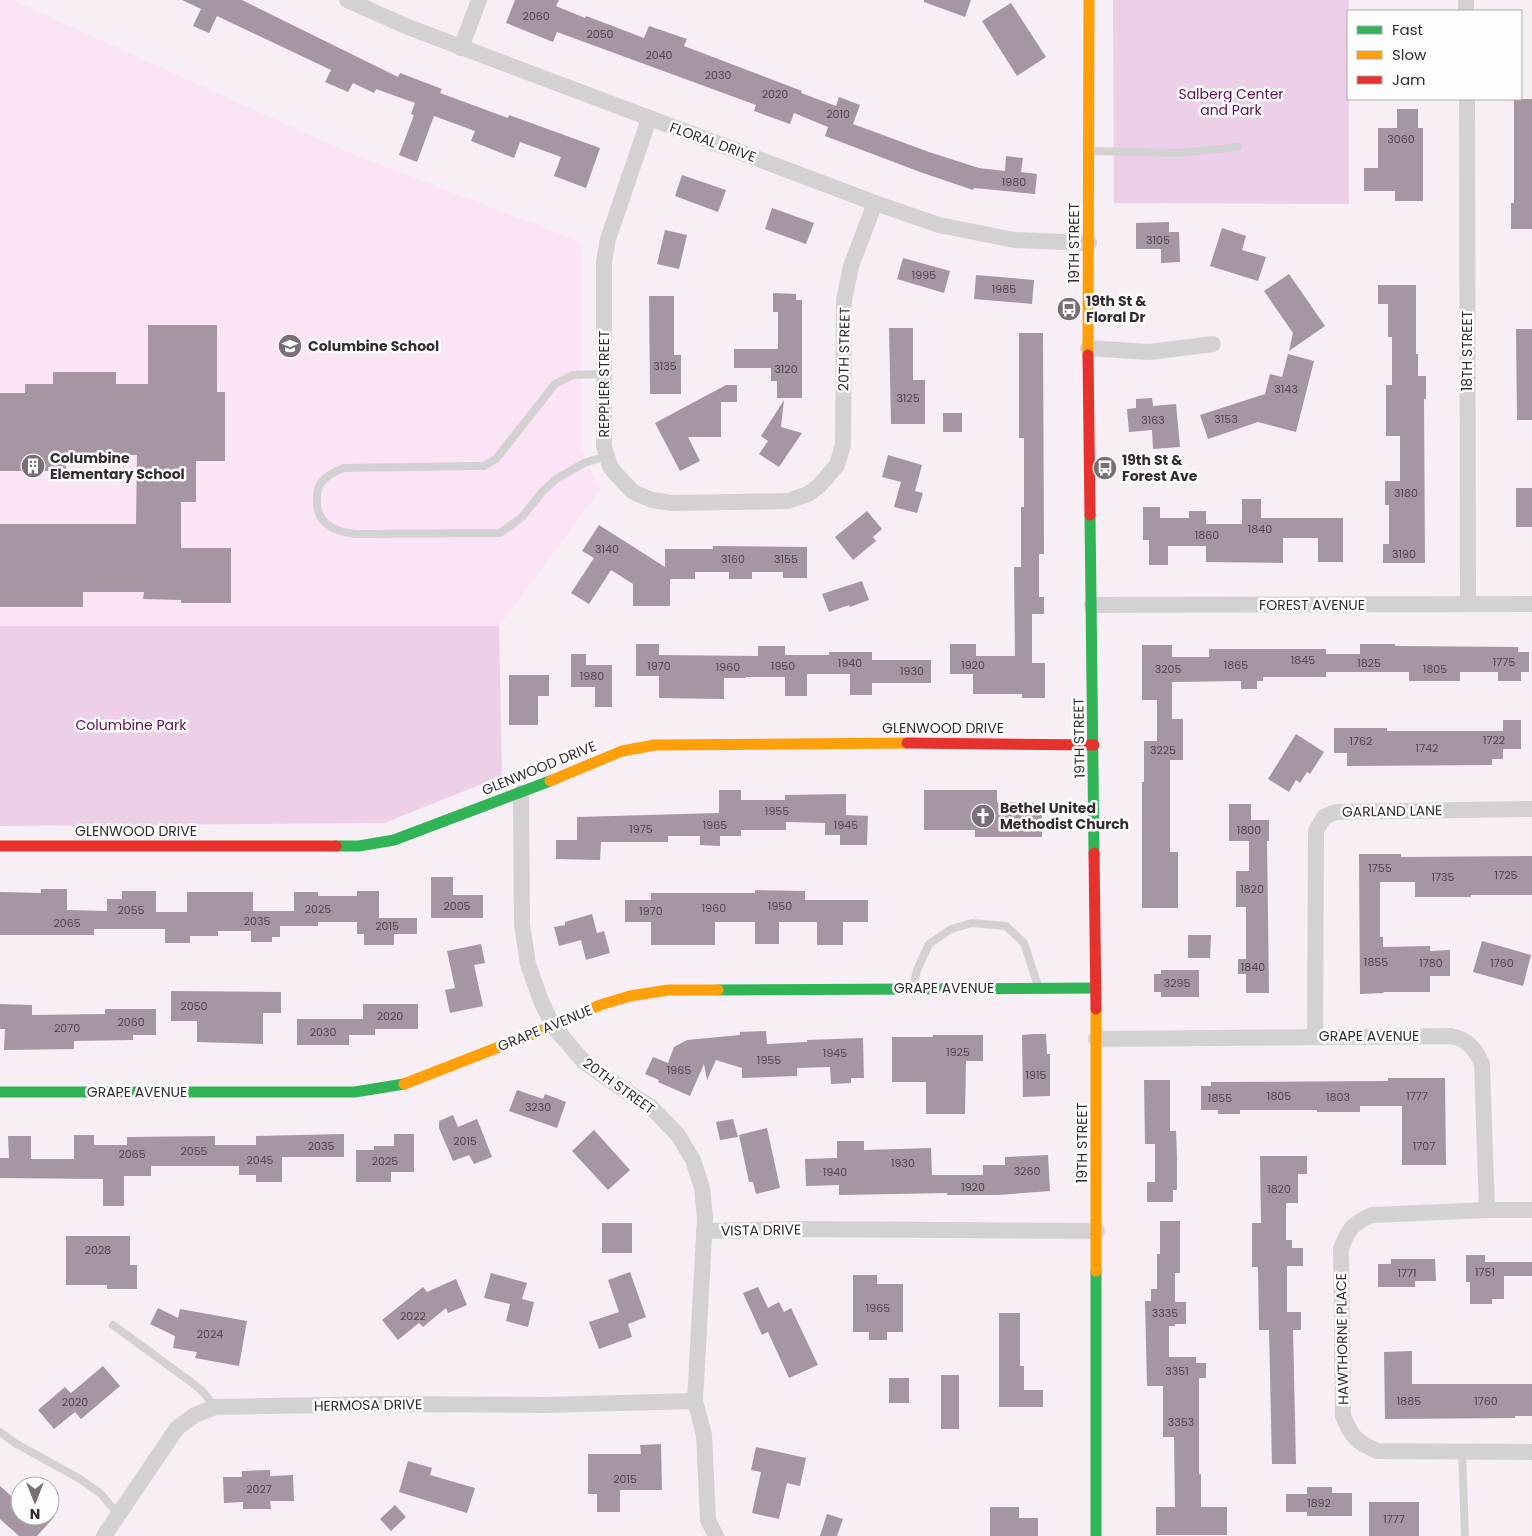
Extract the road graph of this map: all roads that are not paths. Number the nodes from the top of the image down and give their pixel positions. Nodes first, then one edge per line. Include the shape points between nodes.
1 (347, 0) edge
2 (479, 0) edge
3 (1089, 0) edge
4 (461, 48) junction
5 (1467, 100) edge
6 (649, 119) junction
7 (1238, 147) dead end
8 (1089, 150) junction
9 (874, 203) junction
10 (1089, 243) junction
11 (1214, 344) dead end
12 (1088, 348) junction
13 (604, 374) junction
14 (607, 456) junction
15 (814, 490) joint
16 (1468, 604) junction
17 (1532, 604) edge
18 (1092, 605) junction
19 (1094, 745) junction
20 (521, 793) junction
21 (1532, 809) edge
22 (0, 846) edge
23 (1038, 988) junction
24 (1096, 988) junction
25 (913, 989) junction
26 (553, 1026) junction
27 (1315, 1036) junction
28 (1096, 1039) junction
29 (0, 1092) edge
30 (1487, 1210) junction
31 (1532, 1210) edge
32 (704, 1231) junction
33 (1097, 1231) junction
34 (113, 1325) dead end
35 (695, 1401) junction
36 (215, 1407) junction
37 (0, 1432) edge
38 (1462, 1452) junction
39 (1532, 1452) edge
40 (118, 1514) junction
41 (104, 1536) edge
42 (716, 1536) edge
43 (1096, 1536) edge
44 (1465, 1536) edge

1 - 4 street, FLORAL DRIVE
2 - 4 street
3 - 8 street, 19TH STREET
4 - 6 street, FLORAL DRIVE
5 - 16 street, 18TH STREET
6 - 9 street, FLORAL DRIVE
6 - 13 street, REPPLIER STREET via 608,239 604,262
7 - 8 lane via 1178,154
8 - 10 street, 19TH STREET
9 - 10 street, FLORAL DRIVE via 939,225 1014,240
9 - 15 street, 20TH STREET via 850,266 844,300 843,445 837,465
10 - 12 street, 19TH STREET
11 - 12 street via 1149,352
12 - 18 street, 19TH STREET
13 - 14 street, REPPLIER STREET via 604,446
13 - 14 lane via 574,375 555,384 496,459 489,463 475,466 344,468 320,483 316,503 324,522 342,533 500,533 522,516 549,484 584,463
14 - 15 street, REPPLIER STREET via 615,473 633,492 652,500 672,503 788,501
16 - 17 street, FOREST AVENUE
16 - 18 street, FOREST AVENUE
18 - 19 street, 19TH STREET
19 - 20 street, GLENWOOD DRIVE via 941,742 655,745 622,751
19 - 24 street, 19TH STREET
20 - 22 street, GLENWOOD DRIVE via 394,840 359,846
20 - 26 street, 20TH STREET via 522,925 528,964 540,1001
21 - 27 street, GARLAND LANE via 1336,812 1324,817 1316,831
23 - 24 street, GRAPE AVENUE
23 - 25 street, GRAPE AVENUE
23 - 25 lane via 1024,943 1006,926 972,923 951,929 929,944 917,970
24 - 28 street, 19TH STREET
25 - 26 street, GRAPE AVENUE via 668,990 600,1005
26 - 29 street, GRAPE AVENUE via 404,1084 355,1092
26 - 32 street, 20TH STREET via 584,1062 651,1107 678,1134 693,1160 702,1188
27 - 28 street, GRAPE AVENUE
27 - 30 street, GRAPE AVENUE via 1451,1036 1460,1038 1476,1050 1482,1064
28 - 33 street, 19TH STREET
30 - 31 street, HAWTHORNE PLACE
30 - 38 street, HAWTHORNE PLACE via 1372,1215 1357,1222 1346,1234 1341,1248 1342,1416 1351,1435 1376,1452
32 - 33 street, VISTA DRIVE
32 - 35 street, VISTA DRIVE
33 - 43 street, 19TH STREET
34 - 36 lane via 191,1382
35 - 36 street, HERMOSA DRIVE
35 - 42 street, VISTA DRIVE via 704,1435 708,1520
36 - 40 street, HERMOSA DRIVE via 194,1415 177,1428
37 - 40 lane via 80,1479 100,1493
38 - 39 street, HAWTHORNE PLACE
38 - 44 lane
40 - 41 street, HERMOSA DRIVE

